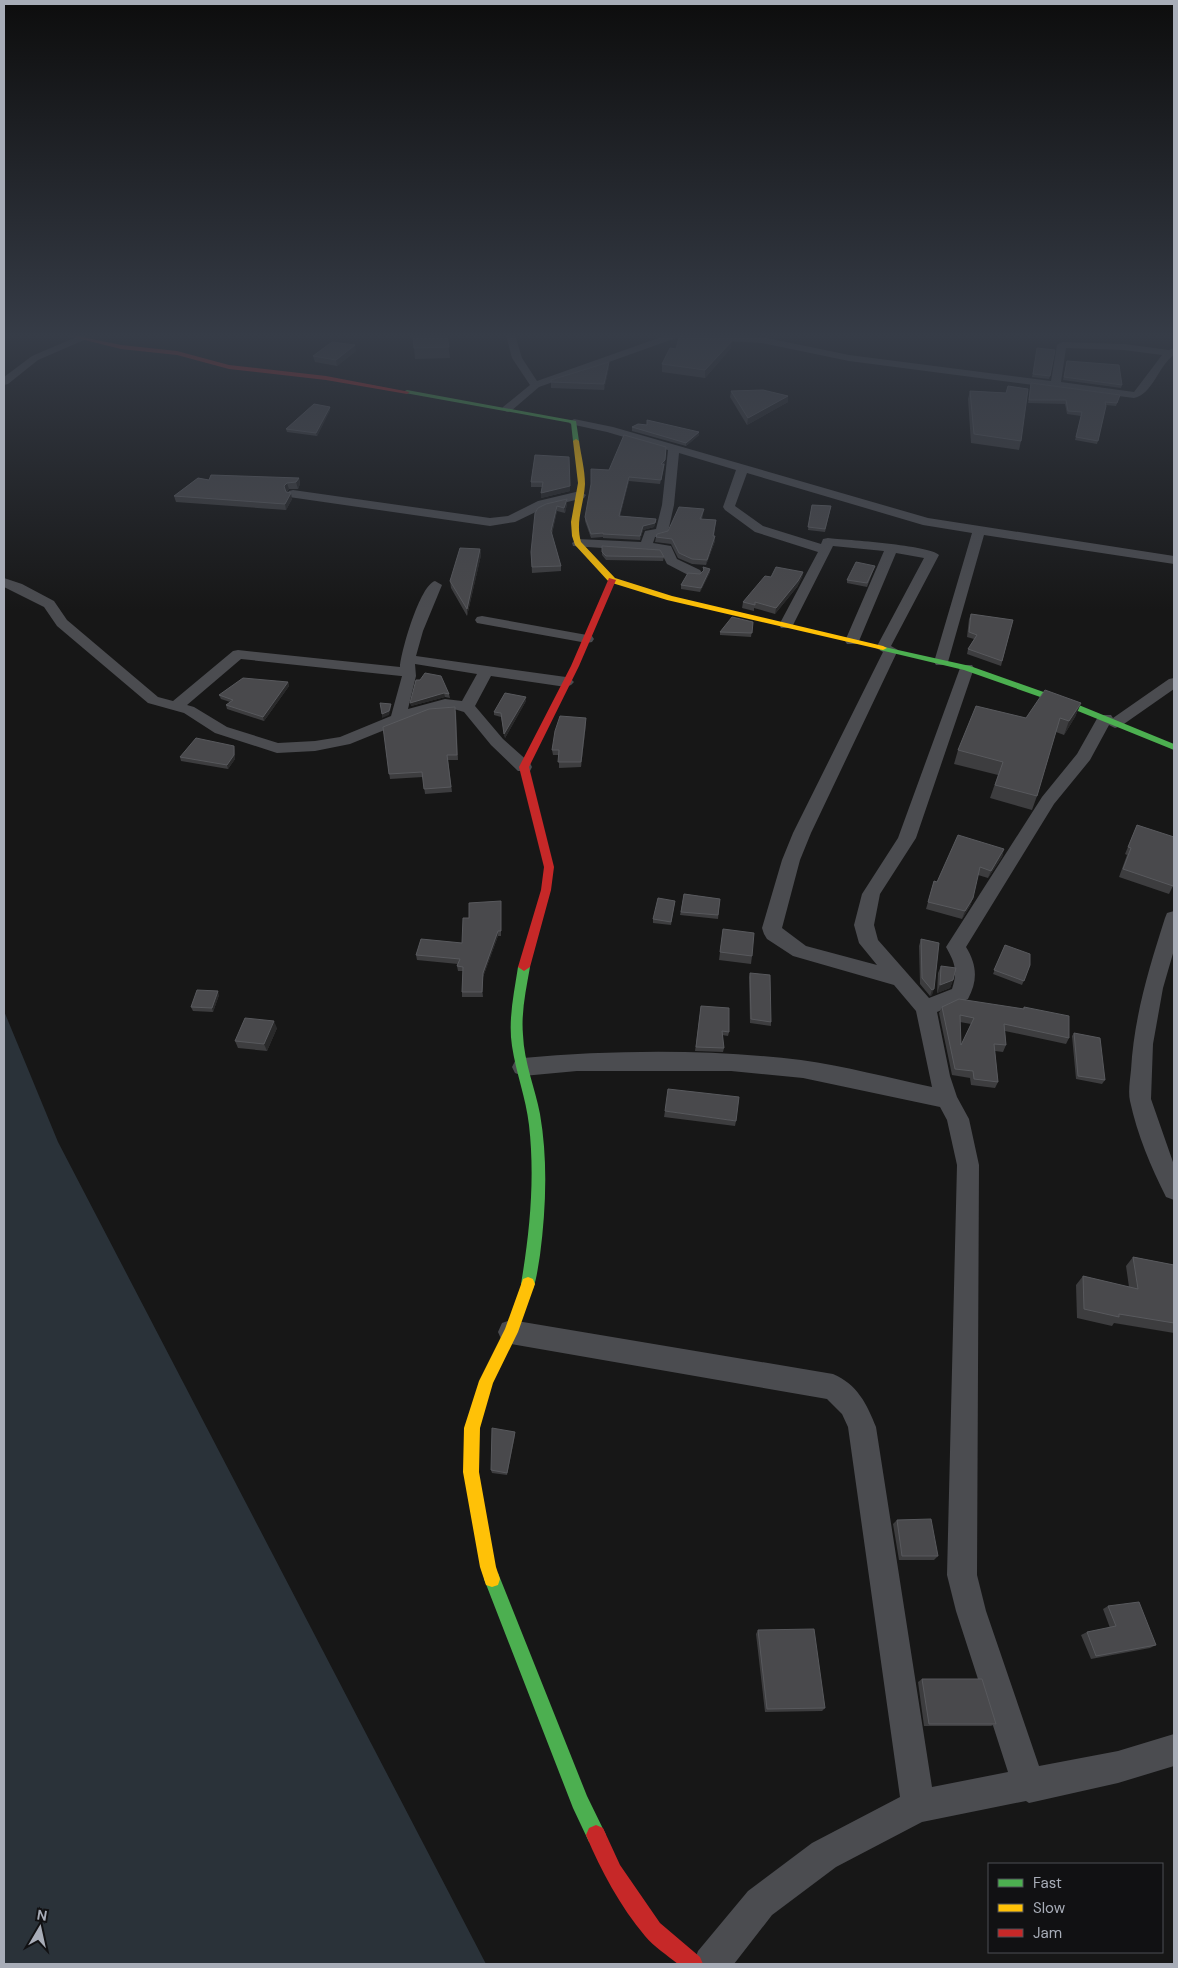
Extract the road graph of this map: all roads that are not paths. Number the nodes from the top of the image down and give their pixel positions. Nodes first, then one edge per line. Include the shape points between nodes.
1 (575, 427) edge
2 (599, 427) edge
3 (674, 448) junction
4 (743, 468) junction
5 (294, 494) edge
6 (580, 495) junction
7 (979, 532) junction
8 (578, 543) junction
9 (646, 546) junction
10 (892, 548) junction
11 (825, 550) junction
12 (1174, 560) edge
13 (695, 573) edge
14 (612, 580) junction
15 (4, 582) edge
16 (434, 585) dead end
17 (482, 620) dead end
18 (786, 626) junction
19 (587, 639) junction
20 (852, 640) junction
21 (887, 649) junction
22 (941, 662) junction
23 (408, 665) junction
24 (967, 668) junction
25 (486, 670) junction
26 (566, 682) junction
27 (1174, 682) edge
28 (176, 706) junction
29 (466, 708) junction
30 (398, 719) junction
31 (1110, 721) junction
32 (1174, 747) edge
33 (524, 767) junction
34 (1174, 918) edge
35 (900, 979) junction
36 (926, 1008) junction
37 (523, 1067) junction
38 (947, 1100) junction
39 (1174, 1190) edge
40 (511, 1332) junction
41 (1174, 1750) edge
42 (1028, 1786) junction
43 (918, 1806) junction
44 (693, 1964) edge
45 (711, 1964) edge

1 - 6 street
2 - 3 street
3 - 4 street
3 - 9 street via 662,532 649,534
4 - 7 street via 920,521
4 - 11 street via 729,507 759,529
5 - 6 street via 490,522 511,519 542,504
6 - 8 street via 572,523
7 - 12 street
7 - 22 street
8 - 9 street
8 - 14 street
9 - 13 street via 666,549 672,561
10 - 11 street via 828,542
10 - 20 street
10 - 21 street via 932,555
11 - 18 street
14 - 18 street via 670,598
14 - 19 street
15 - 28 street via 49,604 62,623 141,693 152,700
16 - 23 street via 410,647
17 - 19 street
18 - 20 street
19 - 26 street
20 - 21 street
21 - 22 street
21 - 35 street via 802,833 772,928 787,945 800,951
22 - 24 street
23 - 25 street
23 - 28 street via 238,654
23 - 30 street via 409,676
24 - 31 street
24 - 35 street via 907,838 871,894 867,911 864,925 869,944
25 - 26 street
25 - 29 street
26 - 33 street
27 - 31 street
28 - 30 street via 222,730 277,748 344,741
29 - 30 street via 445,704
29 - 33 street
31 - 32 street
31 - 36 street via 1048,801 956,947 966,962 967,975 961,994
33 - 37 street via 549,867 520,995 517,1024
34 - 39 street via 1153,988 1143,1044 1140,1099 1157,1152
35 - 36 street
36 - 38 street
37 - 38 street via 577,1062 732,1062 803,1069
37 - 40 street via 536,1123 539,1194 536,1240 527,1289
38 - 42 street via 958,1119 968,1165 962,1575
40 - 43 street via 833,1387 847,1398 862,1427
40 - 44 street via 486,1381 472,1428 471,1472 488,1567 580,1801 614,1872 653,1930
41 - 42 street via 1118,1767
42 - 43 street
43 - 45 street via 824,1855 760,1903

